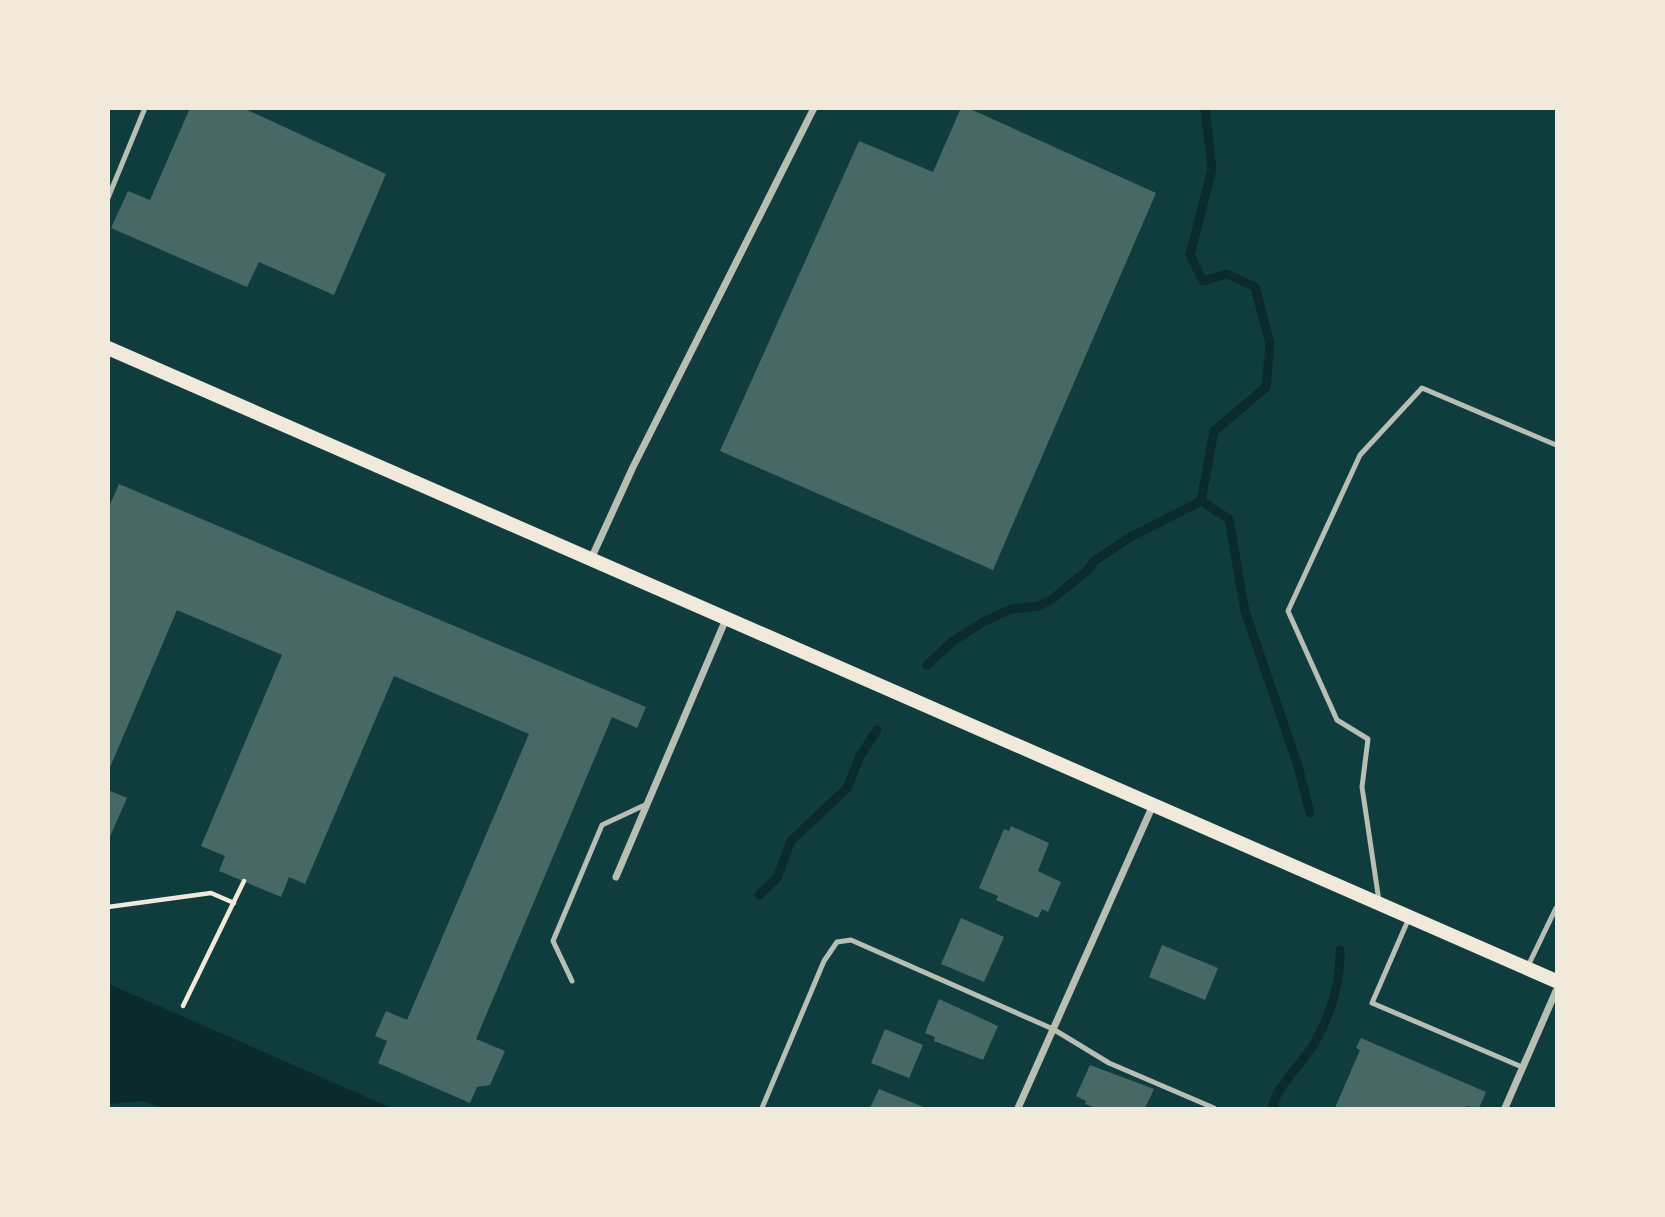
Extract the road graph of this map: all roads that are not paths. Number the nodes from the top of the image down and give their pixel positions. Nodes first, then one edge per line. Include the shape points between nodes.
1 (145, 108) edge
2 (814, 108) edge
3 (108, 198) edge
4 (108, 348) edge
5 (1556, 445) edge
6 (590, 560) junction
7 (726, 619) junction
8 (647, 804) junction
9 (1153, 805) junction
10 (616, 877) dead end
11 (1379, 904) junction
12 (1556, 908) edge
13 (1409, 917) junction
14 (1527, 968) junction
15 (572, 981) dead end
16 (1556, 981) edge
17 (1556, 991) edge
18 (1053, 1029) junction
19 (1522, 1067) junction
20 (762, 1108) edge
21 (1018, 1108) edge
22 (1214, 1108) edge
23 (1505, 1108) edge

1 - 3 lane
2 - 6 street
4 - 6 main road
5 - 11 lane via 1422,388 1360,455 1288,611 1337,720 1368,739 1362,787
6 - 7 main road
7 - 8 street
7 - 9 main road
8 - 10 street
8 - 15 lane via 602,825 552,941
9 - 11 main road
9 - 18 street
11 - 13 main road
12 - 14 lane
13 - 14 main road
13 - 19 lane via 1372,1003
14 - 16 main road
17 - 19 street
18 - 20 lane via 864,944 837,942 824,961
18 - 21 street
18 - 22 lane via 1109,1063
19 - 23 street

